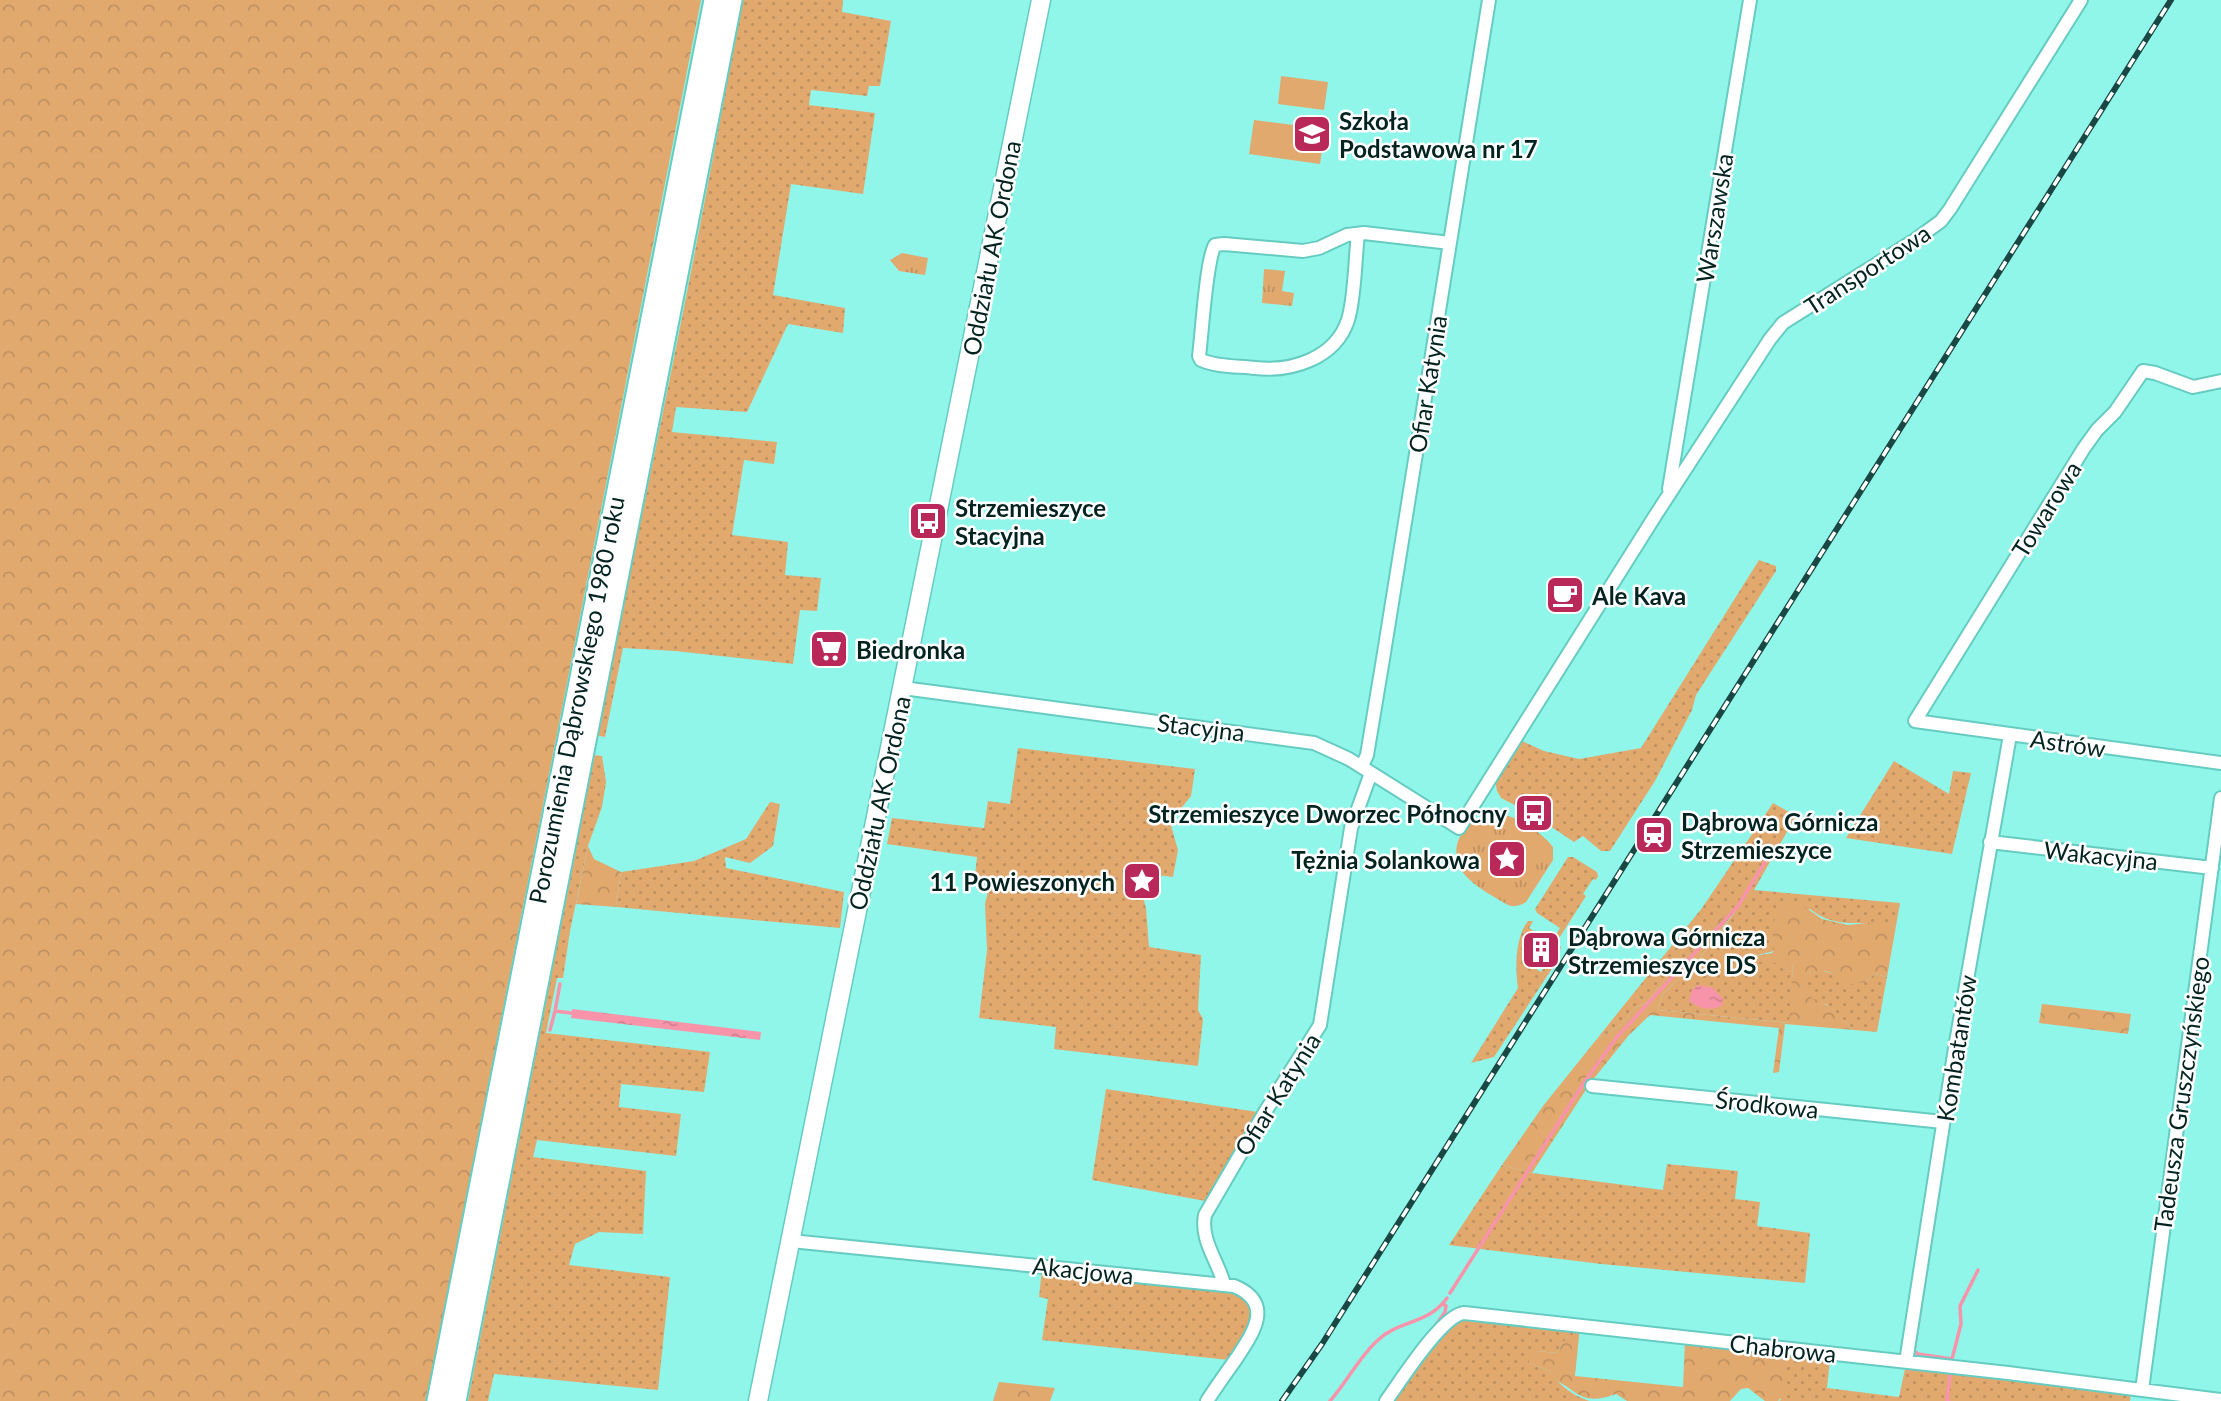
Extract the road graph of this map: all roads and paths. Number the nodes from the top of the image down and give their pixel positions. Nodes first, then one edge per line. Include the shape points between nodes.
1 (714, 0) edge
2 (732, 0) edge
3 (1041, 0) edge
4 (1489, 0) edge
5 (1750, 0) edge
6 (2081, 0) edge
7 (1358, 234) junction
8 (1450, 243) junction
9 (2221, 381) edge
10 (1678, 436) junction
11 (1702, 443) junction
12 (1668, 496) junction
13 (903, 688) junction
14 (1915, 721) joint
15 (2010, 735) junction
16 (2221, 763) edge
17 (1366, 769) junction
18 (2221, 798) edge
19 (1468, 813) joint
20 (1990, 842) junction
21 (2211, 868) junction
22 (1592, 1086) dead end
23 (1943, 1122) junction
24 (791, 1241) junction
25 (1224, 1284) junction
26 (1906, 1362) junction
27 (2142, 1390) junction
28 (2221, 1400) edge
29 (437, 1401) edge
30 (456, 1401) edge
31 (758, 1401) edge
32 (1207, 1401) edge
33 (1386, 1401) edge

1 - 29 main road, Porozumienia Dąbrowskiego 1980 roku
2 - 30 main road, Porozumienia Dąbrowskiego 1980 roku
3 - 13 street, Oddziału AK Ordona
4 - 8 street, Ofiar Katynia
5 - 10 street, Warszawska
6 - 11 street, Transportowa via 1941,221 1783,323
7 - 7 street via 1303,251 1215,246 1201,360 1277,370 1329,349 1348,318
7 - 8 street
8 - 17 street, Ofiar Katynia
9 - 14 street, Towarowa via 2193,387 2143,371 2084,448
10 - 11 street via 1693,446
10 - 12 street, Warszawska
11 - 12 street, Transportowa
12 - 19 street, Warszawska
13 - 17 street, Stacyjna via 1293,739 1327,747
13 - 24 street, Oddziału AK Ordona
14 - 15 street, Astrów
15 - 16 street, Astrów
15 - 20 street, Kombatantów
17 - 19 street, Stacyjna via 1459,828
17 - 25 street, Ofiar Katynia via 1351,828 1324,1016 1210,1204 1204,1223
18 - 21 street, Tadeusza Gruszczyńskiego
20 - 21 street, Wakacyjna
20 - 23 street, Kombatantów
21 - 27 street, Tadeusza Gruszczyńskiego
22 - 23 street, Środkowa
23 - 26 street, Kombatantów
24 - 25 street, Akacjowa
24 - 31 street, Oddziału AK Ordona
25 - 32 street, Akacjowa via 1251,1297 1258,1318 1253,1333
26 - 27 street, Chabrowa
26 - 33 street, Chabrowa via 1459,1313 1440,1327
27 - 28 street, Chabrowa

